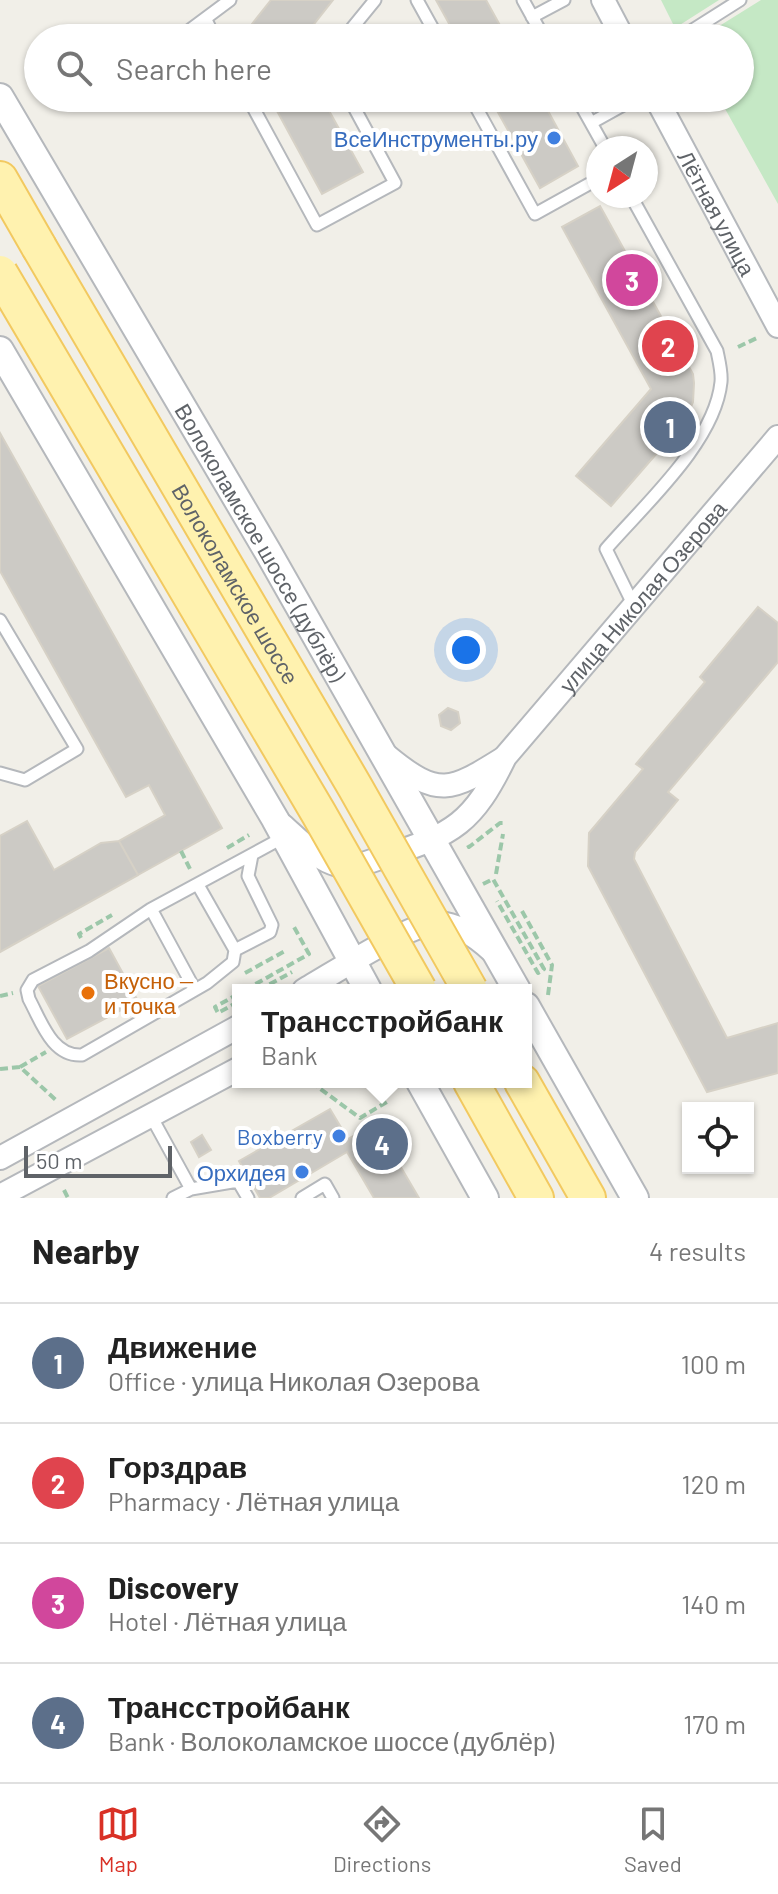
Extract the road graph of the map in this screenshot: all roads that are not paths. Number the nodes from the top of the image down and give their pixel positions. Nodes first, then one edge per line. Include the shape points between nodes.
1 (230, 0) edge
2 (375, 0) edge
3 (417, 0) edge
4 (523, 0) edge
5 (564, 0) edge
6 (603, 0) edge
7 (740, 0) edge
8 (532, 17) junction
9 (206, 20) junction
10 (200, 24) edge
11 (208, 24) edge
12 (355, 24) edge
13 (430, 24) edge
14 (536, 24) edge
15 (616, 24) edge
16 (702, 24) edge
17 (0, 97) edge
18 (256, 112) edge
19 (357, 112) edge
20 (479, 112) edge
21 (585, 112) edge
22 (611, 112) edge
23 (663, 112) edge
24 (591, 123) junction
25 (598, 136) edge
26 (0, 179) edge
27 (586, 186) edge
28 (638, 208) edge
29 (0, 273) edge
30 (768, 331) edge
31 (0, 350) edge
32 (778, 437) edge
33 (634, 606) junction
34 (0, 620) edge
35 (380, 749) junction
36 (505, 757) junction
37 (0, 773) edge
38 (279, 828) junction
39 (432, 841) junction
40 (252, 855) junction
41 (198, 885) junction
42 (151, 909) junction
43 (235, 950) junction
44 (496, 954) junction
45 (353, 962) junction
46 (314, 984) edge
47 (365, 984) edge
48 (416, 984) edge
49 (467, 984) edge
50 (514, 984) edge
51 (195, 990) junction
52 (537, 1000) edge
53 (232, 1030) edge
54 (232, 1072) edge
55 (423, 1088) edge
56 (474, 1088) edge
57 (525, 1088) edge
58 (151, 1116) junction
59 (0, 1158) edge
60 (191, 1189) junction
61 (0, 1196) edge
62 (481, 1196) edge
63 (173, 1198) edge
64 (248, 1198) edge
65 (302, 1198) edge
66 (333, 1198) edge
67 (536, 1198) edge
68 (588, 1198) edge
69 (635, 1198) edge

1 - 9 lane
2 - 12 lane
3 - 13 lane
4 - 8 lane
5 - 8 lane
6 - 15 street
7 - 16 lane
8 - 14 lane
9 - 10 lane
9 - 11 lane
17 - 35 street, Волоколамское шоссе (дублёр)
18 - 19 lane via 317,225 395,183
20 - 27 lane via 535,214
21 - 24 lane
22 - 24 lane
23 - 30 street, Лётная улица
24 - 25 lane
26 - 49 main road, Волоколамское шоссе, bridge
28 - 33 lane via 717,351 722,379 705,431 606,549
29 - 48 main road, Волоколамское шоссе, bridge
31 - 38 street
32 - 33 street, улица Николая Озерова
33 - 36 street, улица Николая Озерова
34 - 37 lane via 77,749 25,780
35 - 36 street, улица Николая Озерова via 406,772 436,786 466,782
35 - 39 street, Волоколамское шоссе (дублёр)
36 - 39 street, улица Николая Озерова via 491,787 466,818
38 - 39 street, улица Николая Озерова via 338,865 362,864
38 - 40 lane
38 - 45 street
39 - 44 street, Волоколамское шоссе (дублёр)
40 - 41 lane
40 - 43 lane via 248,876 272,925 270,932
41 - 42 lane
41 - 43 lane
42 - 51 lane
42 - 51 lane via 89,951 33,980 29,999 55,1046 82,1055
43 - 51 lane via 233,962
44 - 45 street via 465,931 435,923 421,925
44 - 50 street, Волоколамское шоссе (дублёр)
45 - 46 street
45 - 47 street
52 - 69 street
53 - 59 street
54 - 58 street
55 - 62 street
56 - 67 main road
57 - 68 main road
58 - 60 lane
58 - 61 street
60 - 63 lane
60 - 64 lane via 238,1181
65 - 66 lane via 325,1184

